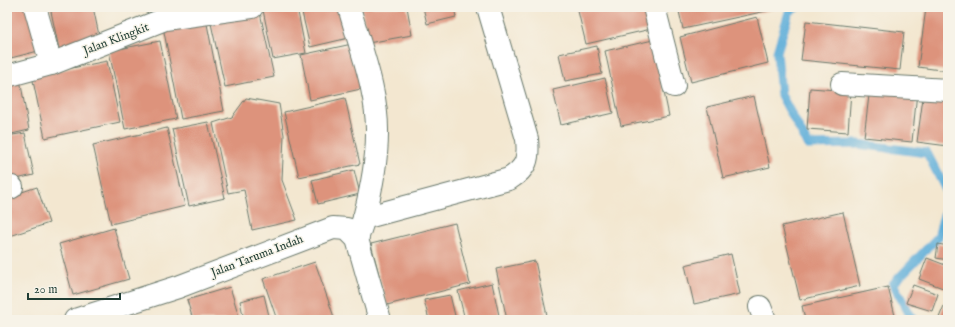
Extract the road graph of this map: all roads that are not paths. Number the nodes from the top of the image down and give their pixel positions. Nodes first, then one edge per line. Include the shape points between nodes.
1 (35, 7) edge
2 (252, 7) edge
3 (349, 7) edge
4 (488, 7) edge
5 (654, 7) edge
6 (166, 13) edge
7 (51, 64) junction
8 (7, 76) edge
9 (842, 84) dead end
10 (674, 86) dead end
11 (948, 90) edge
12 (364, 218) junction
13 (357, 239) junction
14 (76, 320) edge
15 (380, 320) edge

1 - 7 street
2 - 6 street, Jalan Klingkit
3 - 12 street via 373,95 377,134 373,182
4 - 12 street via 527,139 528,154 522,171 509,179
5 - 10 street
6 - 7 street, Jalan Klingkit
7 - 8 street, Jalan Klingkit
9 - 11 street
12 - 13 street
13 - 14 street, Jalan Taruma Indah via 347,229 333,228 178,287
13 - 15 street

